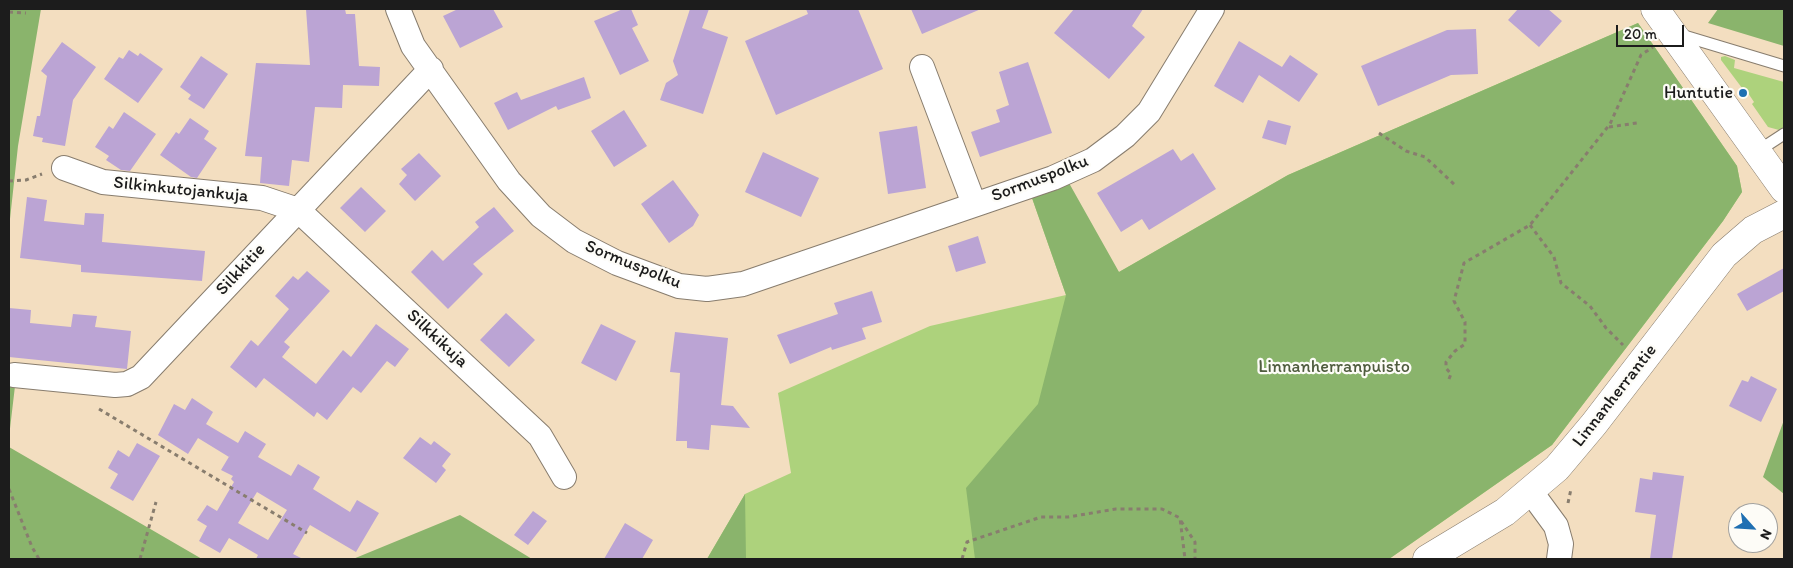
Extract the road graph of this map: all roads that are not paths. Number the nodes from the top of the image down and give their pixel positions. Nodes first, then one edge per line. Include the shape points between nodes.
1 (398, 9) edge
2 (1212, 9) edge
3 (1655, 9) edge
4 (1665, 38) junction
5 (1784, 66) edge
6 (922, 67) dead end
7 (431, 69) junction
8 (1784, 134) edge
9 (1758, 151) junction
10 (64, 168) road end
11 (1784, 189) edge
12 (974, 204) junction
13 (298, 210) junction
14 (1784, 214) edge
15 (14, 375) dead end
16 (564, 477) dead end
17 (1531, 492) junction
18 (1560, 551) edge
19 (1427, 559) edge

1 - 7 street, Sormuspolku via 413,46
2 - 12 street, Sormuspolku via 1153,107 1126,136 1075,170
3 - 4 street
4 - 5 lane
4 - 9 street
6 - 12 street, Sormuspolku
7 - 12 street, Sormuspolku via 509,181 541,216 583,246 617,263 679,286 707,289 743,284
7 - 13 street, Silkkitie
8 - 9 lane
9 - 11 street
10 - 13 street, Silkinkutojankuja via 103,182 262,198
13 - 15 street, Silkkitie via 141,377 127,384 115,385
13 - 16 street, Silkkikuja via 540,436
14 - 17 street, Linnanherrantie via 1753,230 1724,254 1580,442
17 - 18 street via 1556,526
17 - 19 street, Linnanherrantie via 1505,512

